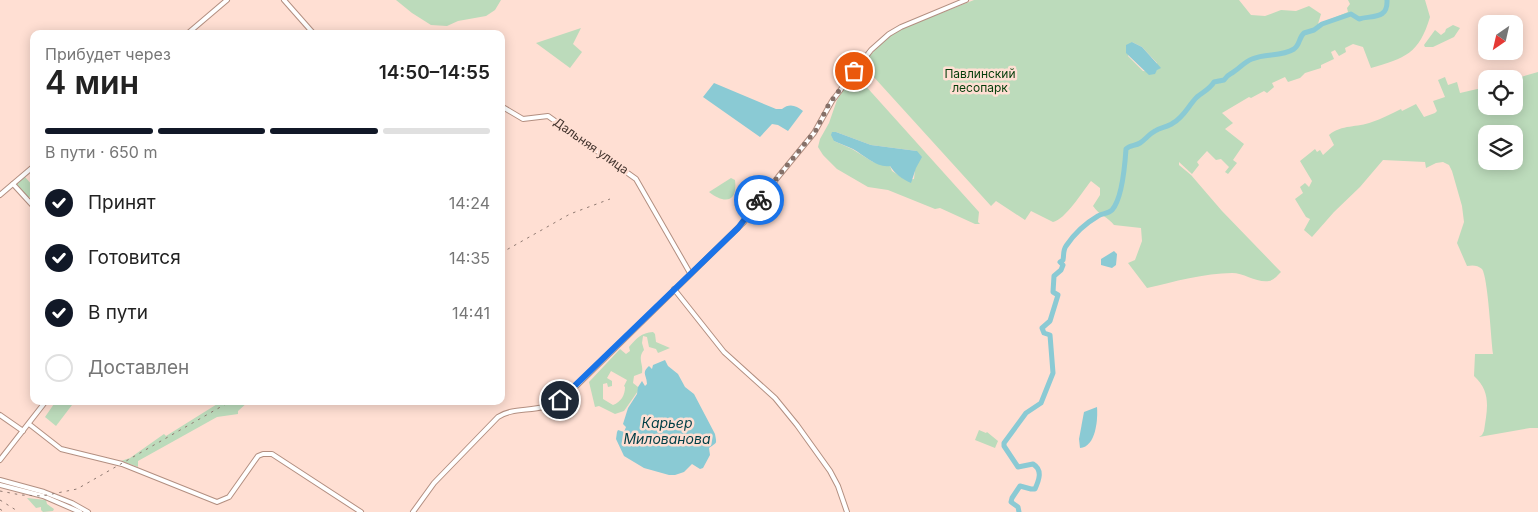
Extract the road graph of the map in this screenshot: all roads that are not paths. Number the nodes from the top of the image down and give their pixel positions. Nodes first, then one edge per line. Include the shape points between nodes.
1 (227, 0) edge
2 (284, 0) edge
3 (966, 0) edge
4 (192, 30) edge
5 (310, 30) edge
6 (505, 108) edge
7 (30, 169) edge
8 (13, 184) junction
9 (0, 195) edge
10 (30, 203) edge
11 (690, 273) junction
12 (674, 289) junction
13 (43, 405) edge
14 (0, 415) edge
15 (29, 424) junction
16 (23, 431) junction
17 (0, 460) edge
18 (0, 480) edge
19 (0, 485) edge
20 (80, 512) edge
21 (88, 512) edge
22 (361, 512) edge
23 (413, 512) edge
24 (847, 512) edge

1 - 4 street
2 - 5 street
3 - 11 street via 901,27 876,45 835,96 814,134 744,222
6 - 11 street, Дальняя улица via 523,119 548,116 633,176
7 - 8 street
8 - 9 street
8 - 10 street
11 - 12 street
12 - 23 street via 560,400 544,408 498,417 434,484
12 - 24 street via 730,359 775,398 797,425 830,471
13 - 15 street
14 - 16 street
15 - 16 street
15 - 22 street via 61,449 122,464 217,502 229,497 258,456 272,454
16 - 17 street
18 - 21 street via 44,492
19 - 20 street via 43,496

